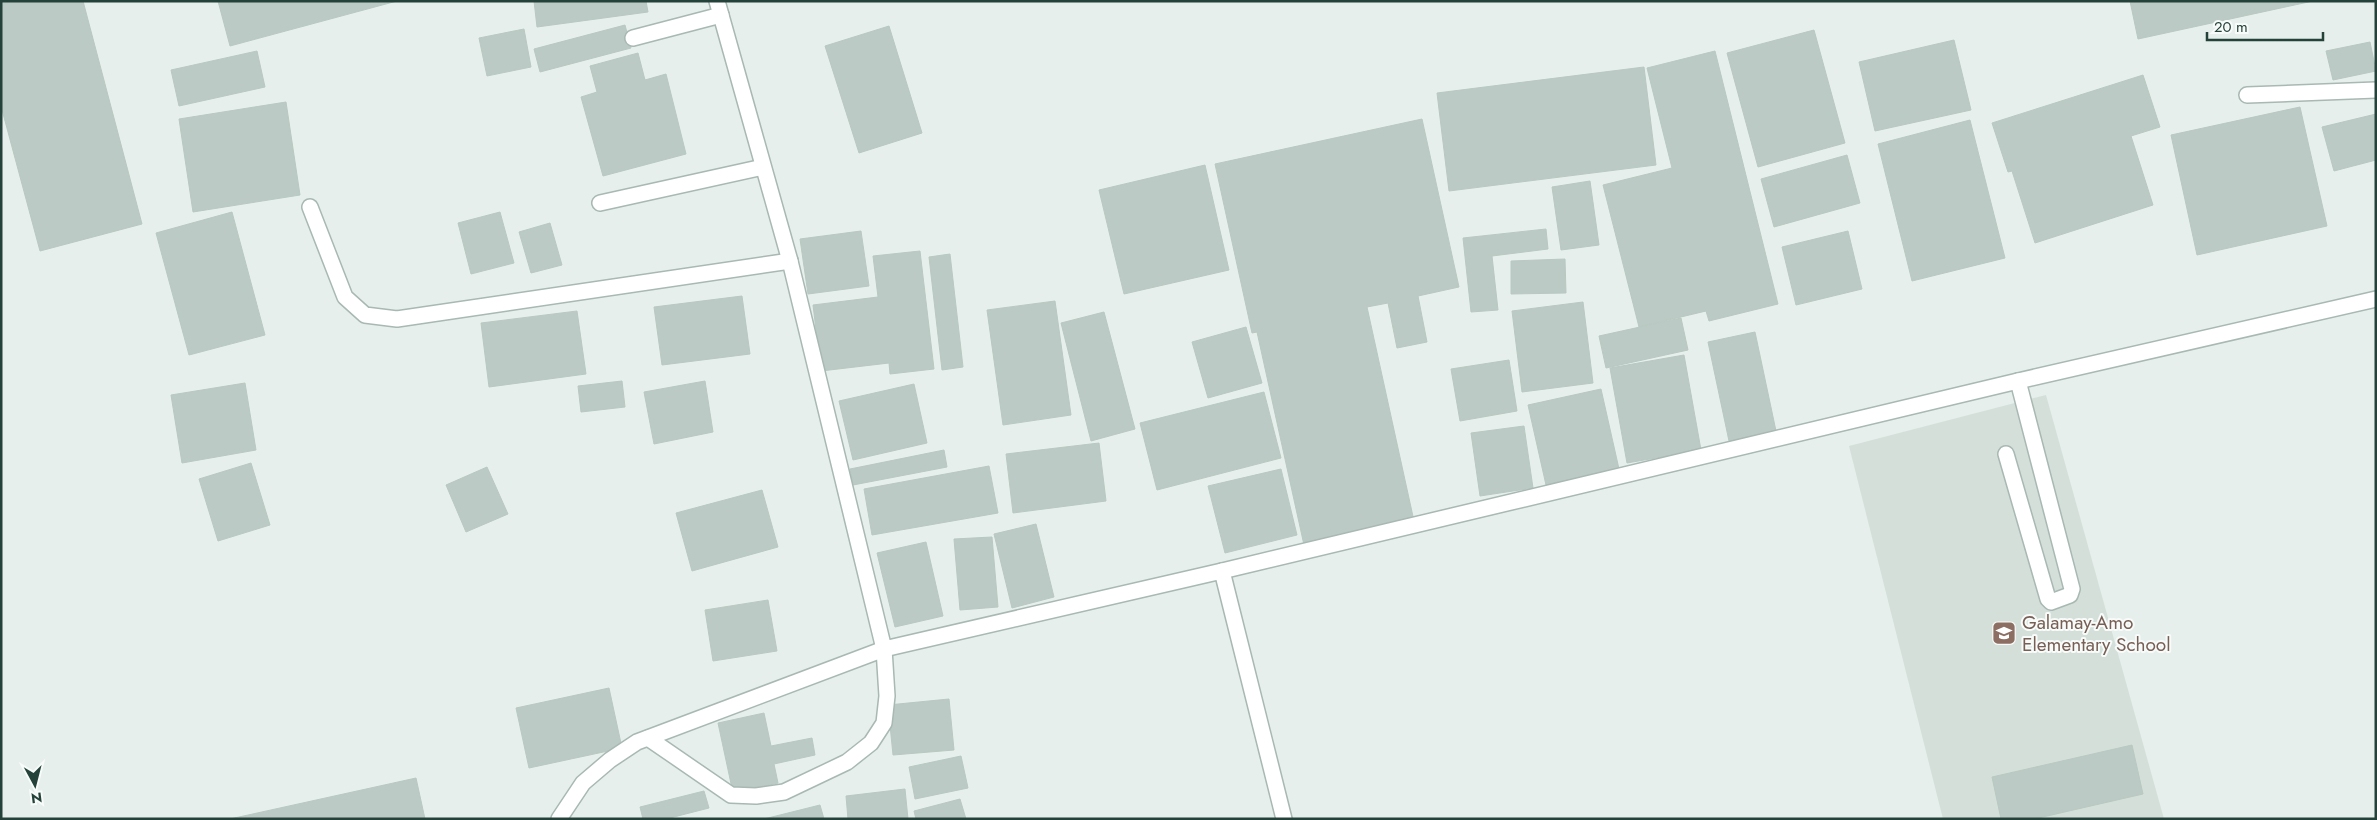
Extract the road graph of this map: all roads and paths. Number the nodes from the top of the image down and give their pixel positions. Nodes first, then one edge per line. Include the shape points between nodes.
1 (719, 8) edge
2 (633, 38) dead end
3 (2376, 90) edge
4 (2247, 95) dead end
5 (763, 167) junction
6 (600, 203) dead end
7 (310, 207) dead end
8 (790, 261) junction
9 (2376, 299) edge
10 (2018, 381) junction
11 (2006, 454) dead end
12 (1222, 572) junction
13 (884, 649) junction
14 (648, 738) junction
15 (559, 819) edge
16 (1284, 819) edge

1 - 2 street
1 - 5 street
3 - 4 street
5 - 6 street
5 - 8 street
7 - 8 street via 345,297 365,315 397,319
8 - 13 street
9 - 10 street
10 - 11 street via 2072,589 2070,595 2051,602 2048,599
10 - 12 street
12 - 13 street
12 - 16 street
13 - 14 street
13 - 14 street via 887,696 884,723 871,743 847,762 784,792 731,796
14 - 15 street via 610,760 583,783

